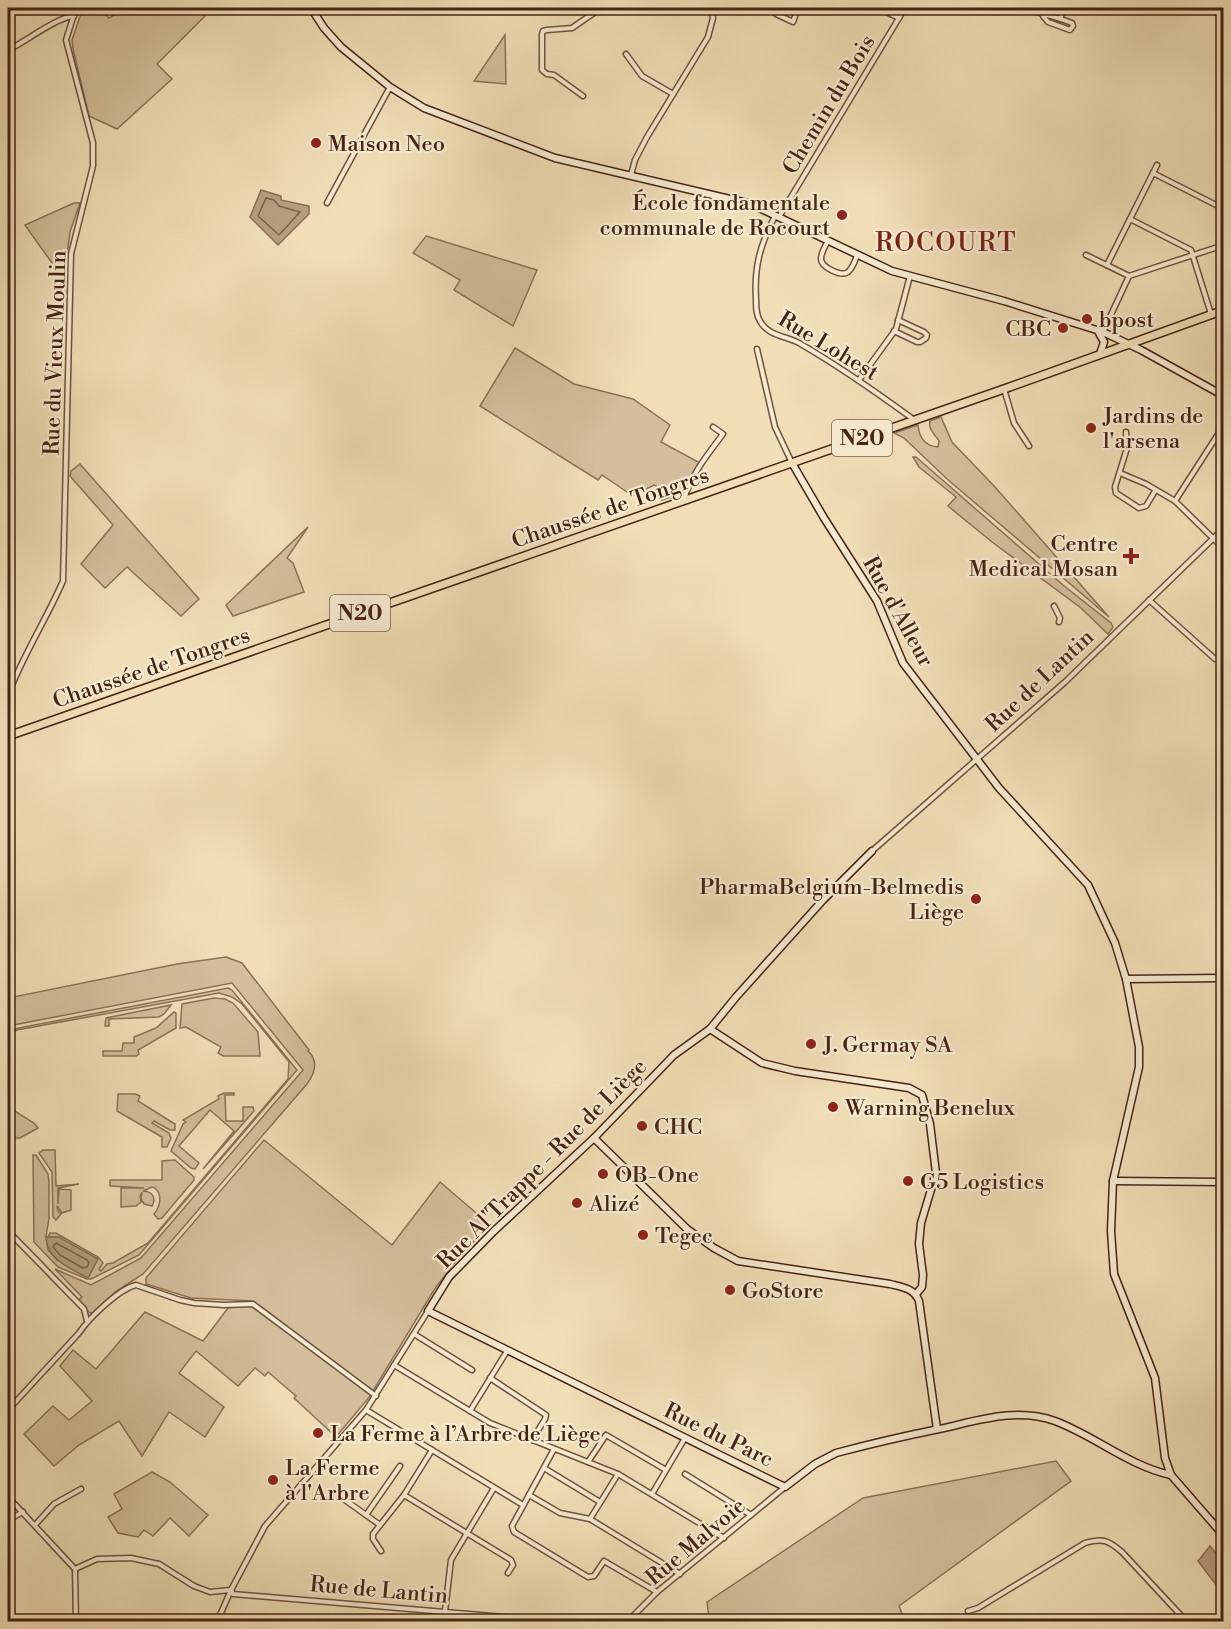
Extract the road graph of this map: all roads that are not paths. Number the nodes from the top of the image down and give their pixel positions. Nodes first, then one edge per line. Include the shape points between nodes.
1 (76, 8) edge
2 (311, 8) edge
3 (598, 8) edge
4 (711, 8) edge
5 (798, 8) edge
6 (878, 8) edge
7 (905, 8) edge
8 (1023, 8) edge
9 (1065, 8) edge
10 (776, 14) dead end
11 (74, 16) junction
12 (1043, 16) junction
13 (899, 18) junction
14 (1060, 18) junction
15 (8, 50) edge
16 (626, 54) dead end
17 (390, 87) junction
18 (673, 94) junction
19 (583, 96) dead end
20 (1156, 165) dead end
21 (1153, 173) junction
22 (631, 175) junction
23 (327, 203) dead end
24 (1224, 209) edge
25 (777, 216) junction
26 (1130, 219) junction
27 (828, 241) junction
28 (1224, 245) edge
29 (857, 255) junction
30 (1086, 255) dead end
31 (1193, 255) junction
32 (1107, 265) junction
33 (910, 276) junction
34 (1129, 276) junction
35 (1224, 310) edge
36 (1211, 314) junction
37 (898, 320) junction
38 (894, 331) junction
39 (1100, 331) junction
40 (1147, 337) junction
41 (1129, 344) junction
42 (757, 349) dead end
43 (1143, 351) junction
44 (1100, 354) junction
45 (860, 380) junction
46 (1004, 388) junction
47 (1224, 396) edge
48 (913, 419) junction
49 (1224, 425) edge
50 (713, 427) dead end
51 (1126, 432) dead end
52 (1029, 446) dead end
53 (792, 462) junction
54 (1120, 473) junction
55 (1155, 491) junction
56 (684, 500) junction
57 (1175, 501) junction
58 (1224, 528) edge
59 (1212, 538) junction
60 (1224, 549) edge
61 (1149, 600) junction
62 (1054, 606) dead end
63 (1059, 622) dead end
64 (1224, 657) edge
65 (8, 695) edge
66 (8, 735) edge
67 (977, 759) junction
68 (872, 850) joint
69 (1224, 978) edge
70 (1126, 979) junction
71 (710, 1029) junction
72 (594, 1138) junction
73 (1113, 1181) junction
74 (1224, 1182) edge
75 (8, 1231) edge
76 (916, 1294) junction
77 (428, 1311) junction
78 (87, 1321) junction
79 (413, 1334) junction
80 (507, 1351) junction
81 (394, 1365) junction
82 (472, 1370) dead end
83 (490, 1378) junction
84 (376, 1396) junction
85 (8, 1410) edge
86 (366, 1410) junction
87 (470, 1411) junction
88 (937, 1429) junction
89 (685, 1438) junction
90 (532, 1440) junction
91 (554, 1449) junction
92 (432, 1450) junction
93 (588, 1462) junction
94 (400, 1466) dead end
95 (544, 1468) junction
96 (666, 1470) junction
97 (618, 1473) junction
98 (685, 1474) dead end
99 (1171, 1475) junction
100 (785, 1487) junction
101 (494, 1488) junction
102 (81, 1489) dead end
103 (652, 1494) junction
104 (404, 1495) junction
105 (529, 1495) junction
106 (8, 1497) edge
107 (345, 1500) dead end
108 (600, 1502) junction
109 (523, 1505) junction
110 (22, 1512) junction
111 (366, 1515) junction
112 (751, 1515) junction
113 (590, 1519) junction
114 (8, 1520) edge
115 (35, 1525) junction
116 (380, 1525) junction
117 (466, 1533) junction
118 (1224, 1536) edge
119 (724, 1538) junction
120 (381, 1551) dead end
121 (75, 1569) junction
122 (508, 1573) dead end
123 (680, 1574) junction
124 (231, 1590) junction
125 (657, 1592) junction
126 (445, 1611) junction
127 (968, 1611) dead end
128 (76, 1622) edge
129 (217, 1622) edge
130 (562, 1622) edge
131 (627, 1622) edge
132 (1187, 1622) edge

1 - 11 street, Rue du Vieux Moulin
2 - 17 street via 341,47
3 - 19 street via 572,28 542,34 542,70
4 - 18 street via 713,18 708,37
5 - 10 street via 793,22
6 - 13 street
7 - 13 street, Chemin du Bois
8 - 12 street
9 - 14 street
11 - 15 street via 64,17
11 - 65 street, Rue du Vieux Moulin via 66,40 93,143 93,166 71,254 63,581
12 - 14 street
12 - 14 street via 1048,22 1070,30 1073,27
13 - 25 street, Chemin du Bois
16 - 18 street via 642,76
17 - 22 street via 424,108 555,158
17 - 23 street
18 - 22 street via 635,160
20 - 21 street
21 - 24 street
21 - 26 street
22 - 25 street via 737,199
25 - 27 street
25 - 45 street, Rue Lohest via 761,245 755,268 756,307 761,323 767,330 796,342
26 - 31 street via 1191,250
26 - 32 street
27 - 29 street
27 - 29 street via 821,256 824,266 846,273
28 - 31 street
29 - 33 street
30 - 32 street
31 - 34 street
31 - 36 street
32 - 34 street
33 - 37 street
33 - 39 street
34 - 39 street
35 - 36 main road, Chaussée de Tongres / N20
36 - 40 main road, Chaussée de Tongres / N20
37 - 38 street
37 - 38 street via 924,332 926,338 917,342
38 - 45 street
39 - 41 street
39 - 44 street via 1104,342
40 - 41 main road, Chaussée de Tongres / N20
40 - 43 street
41 - 43 street
41 - 44 main road, Chaussée de Tongres / N20
42 - 53 street via 775,426
43 - 47 street
44 - 46 main road, Chaussée de Tongres / N20
45 - 48 street, Rue Lohest
46 - 48 main road, Chaussée de Tongres / N20
46 - 52 street via 1014,423
48 - 53 main road, Chaussée de Tongres / N20
49 - 57 street
50 - 56 street via 723,434
51 - 54 street via 1127,448
53 - 56 main road, Chaussée de Tongres / N20
53 - 67 street, Rue d'Alleur via 877,601 903,663
54 - 55 street
54 - 55 street via 1116,493 1139,508 1146,506
55 - 57 street
56 - 66 main road, Chaussée de Tongres / N20
57 - 59 street
58 - 59 street, Rue de Lantin
59 - 60 street
59 - 61 street, Rue de Lantin
61 - 64 street via 1215,659
61 - 67 street, Rue de Lantin via 1059,688
62 - 63 street
67 - 68 street, Rue de Lantin
67 - 70 street, Rue d'Alleur via 1088,885 1115,943
68 - 71 street, Rue Al'Trappe - Rue de Liège
69 - 70 street
70 - 73 street, Rue d'Alleur via 1139,1067
71 - 72 street, Rue Al'Trappe - Rue de Liège via 674,1055
71 - 76 street via 762,1063 909,1088 922,1095 936,1173 921,1223 923,1275 922,1287
72 - 76 street via 687,1229 738,1261 898,1286
72 - 77 street, Rue Al'Trappe - Rue de Liège via 449,1277
73 - 74 street
73 - 99 street, Rue d'Alleur via 1114,1274 1155,1378 1165,1458
75 - 78 street via 84,1309
76 - 88 street
77 - 79 street, Rue Al'Trappe - Rue de Liège
77 - 80 street, Rue du Parc
78 - 84 street via 115,1295 136,1285 194,1303 253,1304
78 - 85 street
79 - 81 street, Rue Al'Trappe - Rue de Liège
79 - 82 street
80 - 83 street
80 - 89 street, Rue du Parc
81 - 84 street, Rue Al'Trappe - Rue de Liège
81 - 87 street
83 - 87 street
83 - 90 street via 546,1415
84 - 86 street, Rue Al'Trappe - Rue de Liège
86 - 92 street
86 - 124 street, Rue Al'Trappe - Rue de Liège via 265,1526
87 - 90 street
88 - 99 street, Rue du Parc via 1001,1415 1029,1415 1053,1420 1154,1472
88 - 100 street, Rue du Parc via 836,1453
89 - 96 street
89 - 100 street, Rue du Parc
90 - 91 street
91 - 93 street
91 - 95 street
92 - 101 street
92 - 104 street
93 - 96 street via 606,1436
93 - 97 street
94 - 111 street
95 - 105 street
95 - 108 street
96 - 103 street
97 - 103 street
97 - 108 street
98 - 112 street
99 - 118 street
100 - 112 street, Rue Malvoie
101 - 109 street
101 - 117 street
102 - 115 street via 54,1504
103 - 119 street
104 - 116 street
104 - 117 street
105 - 109 street
105 - 113 street via 560,1513
106 - 110 street
107 - 111 street
108 - 113 street
109 - 125 street via 513,1531 587,1576 594,1576 604,1561
110 - 114 street
110 - 115 street
111 - 116 street
112 - 119 street, Rue Malvoie
113 - 123 street
115 - 121 street
116 - 120 street via 373,1536
117 - 122 street via 511,1560 513,1565
117 - 126 street via 449,1564
119 - 123 street, Rue Malvoie
121 - 124 street, Rue de Lantin via 97,1559 131,1558 159,1564 210,1592
121 - 128 street
123 - 125 street, Rue Malvoie
124 - 126 street, Rue de Lantin via 233,1594
124 - 129 street, Rue Al'Trappe - Rue de Liège
125 - 131 street, Rue Malvoie
126 - 130 street, Rue de Lantin
127 - 132 street via 1085,1543 1099,1539 1122,1552

